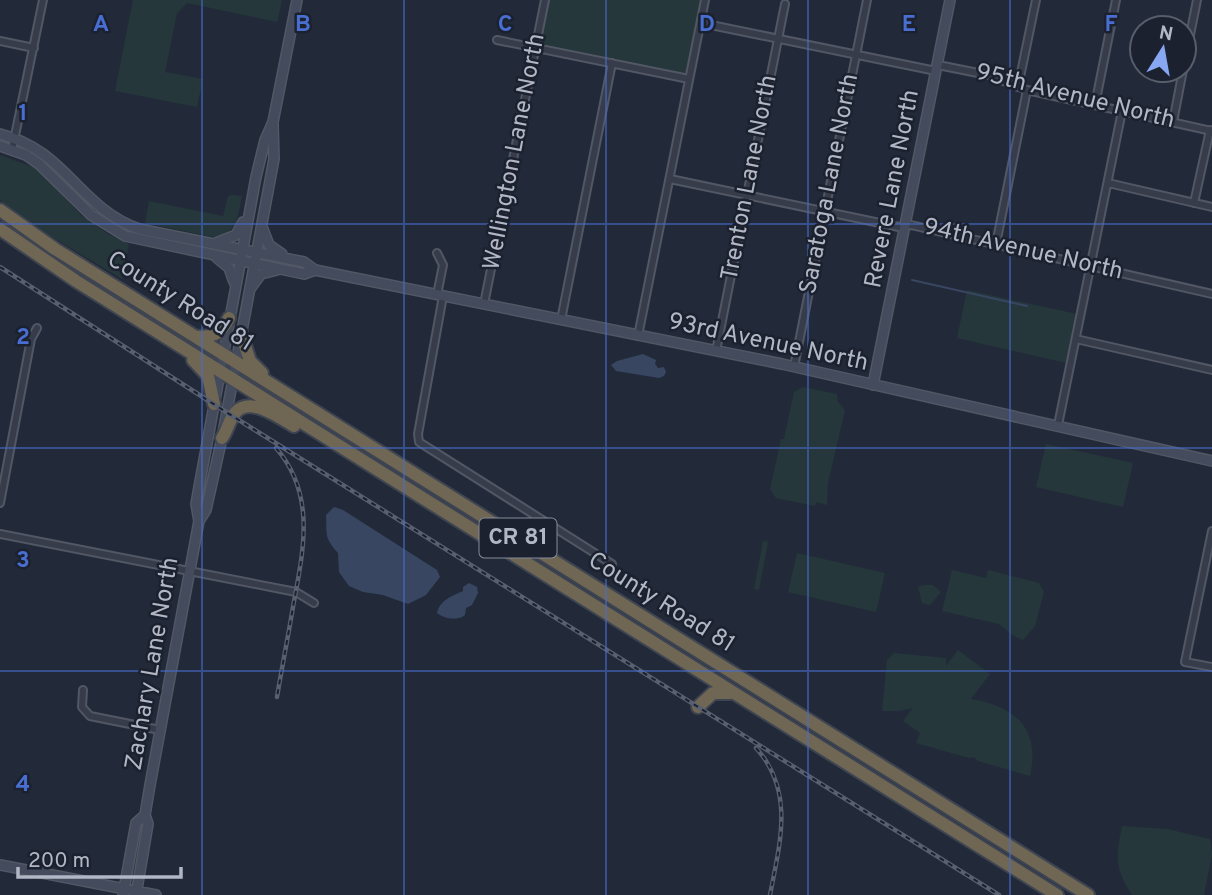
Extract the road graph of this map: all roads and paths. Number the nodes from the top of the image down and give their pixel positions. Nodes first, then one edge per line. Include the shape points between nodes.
1 (43, 0) edge
2 (297, 0) edge
3 (545, 0) edge
4 (705, 0) edge
5 (867, 0) edge
6 (950, 0) edge
7 (1036, 0) edge
8 (1116, 0) edge
9 (785, 4) dead end
10 (701, 23) junction
11 (778, 39) junction
12 (497, 40) dead end
13 (0, 41) edge
14 (34, 48) junction
15 (536, 48) junction
16 (856, 55) junction
17 (612, 63) junction
18 (937, 68) junction
19 (689, 79) junction
20 (1181, 84) edge
21 (1018, 88) junction
22 (1027, 90) junction
23 (1095, 105) junction
24 (1122, 111) junction
25 (273, 122) junction
26 (1173, 122) junction
27 (1211, 130) edge
28 (0, 134) edge
29 (16, 138) junction
30 (0, 146) edge
31 (12, 150) junction
32 (256, 177) junction
33 (670, 179) junction
34 (1108, 183) junction
35 (747, 195) junction
36 (1194, 203) junction
37 (0, 204) edge
38 (1212, 207) edge
39 (825, 211) junction
40 (5, 214) edge
41 (261, 224) junction
42 (905, 226) junction
43 (0, 229) edge
44 (0, 236) edge
45 (211, 243) junction
46 (996, 244) junction
47 (242, 249) junction
48 (256, 252) junction
49 (34, 253) junction
50 (437, 253) dead end
51 (206, 254) junction
52 (240, 260) junction
53 (296, 260) junction
54 (253, 263) junction
55 (1091, 266) junction
56 (286, 270) junction
57 (315, 270) junction
58 (234, 292) junction
59 (248, 293) junction
60 (1212, 294) edge
61 (440, 295) junction
62 (484, 304) junction
63 (229, 318) junction
64 (561, 320) junction
65 (37, 328) dead end
66 (154, 330) junction
67 (241, 333) junction
68 (638, 336) junction
69 (195, 337) junction
70 (1076, 338) junction
71 (716, 351) junction
72 (223, 354) junction
73 (236, 362) junction
74 (794, 367) junction
75 (1212, 370) edge
76 (220, 371) junction
77 (233, 379) junction
78 (873, 385) junction
79 (214, 404) junction
80 (314, 410) junction
81 (1058, 425) junction
82 (222, 438) junction
83 (355, 455) junction
84 (1212, 461) edge
85 (0, 503) edge
86 (536, 516) junction
87 (199, 521) junction
88 (1212, 531) edge
89 (0, 534) edge
90 (521, 540) junction
91 (512, 554) junction
92 (612, 564) dead end
93 (1208, 566) edge
94 (189, 572) junction
95 (314, 603) dead end
96 (723, 666) junction
97 (1212, 667) edge
98 (713, 680) junction
99 (83, 690) dead end
100 (739, 696) junction
101 (160, 730) junction
102 (145, 815) junction
103 (0, 865) edge
104 (124, 891) edge
105 (136, 893) edge
106 (156, 895) edge
107 (1057, 895) edge
108 (1088, 895) edge

1 - 14 street
2 - 25 street, Zachary Lane North
3 - 15 street, Wellington Lane North
4 - 10 street
5 - 16 street, Saratoga Lane North
6 - 18 street, Revere Lane North
7 - 21 street
8 - 23 street
9 - 11 street, Trenton Lane North
10 - 11 street, 95th Avenue North
10 - 19 street
11 - 16 street, 95th Avenue North
11 - 35 street, Trenton Lane North
12 - 15 street
13 - 14 street
14 - 29 street
15 - 17 street
15 - 62 street, Wellington Lane North
16 - 18 street, 95th Avenue North
16 - 39 street, Saratoga Lane North
17 - 19 street
17 - 64 street
18 - 21 street, 95th Avenue North via 988,75
18 - 42 street, Revere Lane North
19 - 33 street
20 - 26 street
21 - 22 street, 95th Avenue North
22 - 23 street, 95th Avenue North
22 - 46 street
23 - 24 street, 95th Avenue North
24 - 26 street, 95th Avenue North
24 - 34 street
25 - 32 street, Zachary Lane North
25 - 41 street, Zachary Lane North via 274,159
26 - 27 street, 95th Avenue North
27 - 36 street
28 - 29 street, 93rd Avenue North
29 - 31 street
29 - 45 street, 93rd Avenue North via 55,162 99,207 120,221
30 - 31 street, 93rd Avenue North
31 - 51 street, 93rd Avenue North via 48,171 91,215 116,232
32 - 45 street via 249,187 239,232
32 - 47 street, Zachary Lane North
33 - 35 street, 94th Avenue North
33 - 68 street
34 - 36 street
34 - 55 street
35 - 39 street, 94th Avenue North
35 - 71 street, Trenton Lane North
36 - 38 street
37 - 40 highway
39 - 42 street, 94th Avenue North
39 - 74 street, Saratoga Lane North
40 - 69 highway, County Road 81 / CR 81
41 - 48 street, Zachary Lane North
41 - 53 street via 269,245
42 - 46 street, 94th Avenue North
42 - 78 street, Revere Lane North
43 - 49 highway, County Road 81 / CR 81
44 - 49 highway
45 - 47 street, 93rd Avenue North
46 - 55 street, 94th Avenue North
47 - 48 street, 93rd Avenue North
47 - 52 street, Zachary Lane North
48 - 53 street, 93rd Avenue North
48 - 54 street, Zachary Lane North
49 - 66 highway, County Road 81 / CR 81
50 - 61 street via 443,265
51 - 52 street, 93rd Avenue North
51 - 58 street via 229,268
52 - 54 street, 93rd Avenue North
52 - 58 street, Zachary Lane North
53 - 57 street, 93rd Avenue North
54 - 56 street, 93rd Avenue North
54 - 59 street, Zachary Lane North
55 - 60 street, 94th Avenue North
55 - 70 street
56 - 57 street, 93rd Avenue North via 304,274
56 - 59 street via 261,274
57 - 61 street, 93rd Avenue North
58 - 63 street, Zachary Lane North
59 - 67 street, Zachary Lane North
61 - 62 street, 93rd Avenue North
61 - 86 street via 419,442
62 - 64 street, 93rd Avenue North
63 - 69 highway via 215,335
63 - 72 street, Zachary Lane North
64 - 68 street, 93rd Avenue North
65 - 85 street via 31,339
66 - 76 highway, County Road 81 / CR 81
66 - 79 highway via 203,369
67 - 73 street, Zachary Lane North
67 - 80 highway via 254,365
68 - 71 street, 93rd Avenue North
69 - 72 highway, County Road 81 / CR 81
70 - 75 street
70 - 81 street
71 - 74 street, 93rd Avenue North
72 - 73 highway, County Road 81 / CR 81
72 - 76 street, Zachary Lane North
73 - 77 street, Zachary Lane North
73 - 80 highway, County Road 81 / CR 81
74 - 78 street, 93rd Avenue North
76 - 77 highway, County Road 81 / CR 81
76 - 79 street, Zachary Lane North
77 - 82 street, Zachary Lane North
77 - 83 highway, County Road 81 / CR 81
78 - 81 street, 93rd Avenue North
79 - 87 street, Zachary Lane North via 196,504
80 - 90 highway, County Road 81 / CR 81
81 - 84 street, 93rd Avenue North
82 - 83 highway via 235,412 256,407
82 - 87 street, Zachary Lane North via 206,510
83 - 91 highway, County Road 81 / CR 81
86 - 90 street
86 - 92 street
87 - 94 street, Zachary Lane North
88 - 93 street
89 - 94 street
90 - 91 street
90 - 96 highway, County Road 81 / CR 81
91 - 98 highway, County Road 81 / CR 81
93 - 97 street via 1185,662
94 - 95 street via 296,592
94 - 101 street, Zachary Lane North
96 - 98 street
96 - 108 highway, County Road 81 / CR 81
98 - 100 highway, County Road 81 / CR 81
98 - 100 highway via 698,707 717,692
99 - 101 street via 82,707 90,716
100 - 107 highway, County Road 81 / CR 81
101 - 102 street, Zachary Lane North
102 - 104 street, Zachary Lane North via 136,823
102 - 105 street, Zachary Lane North via 148,824
103 - 104 street
104 - 105 street
105 - 106 street

